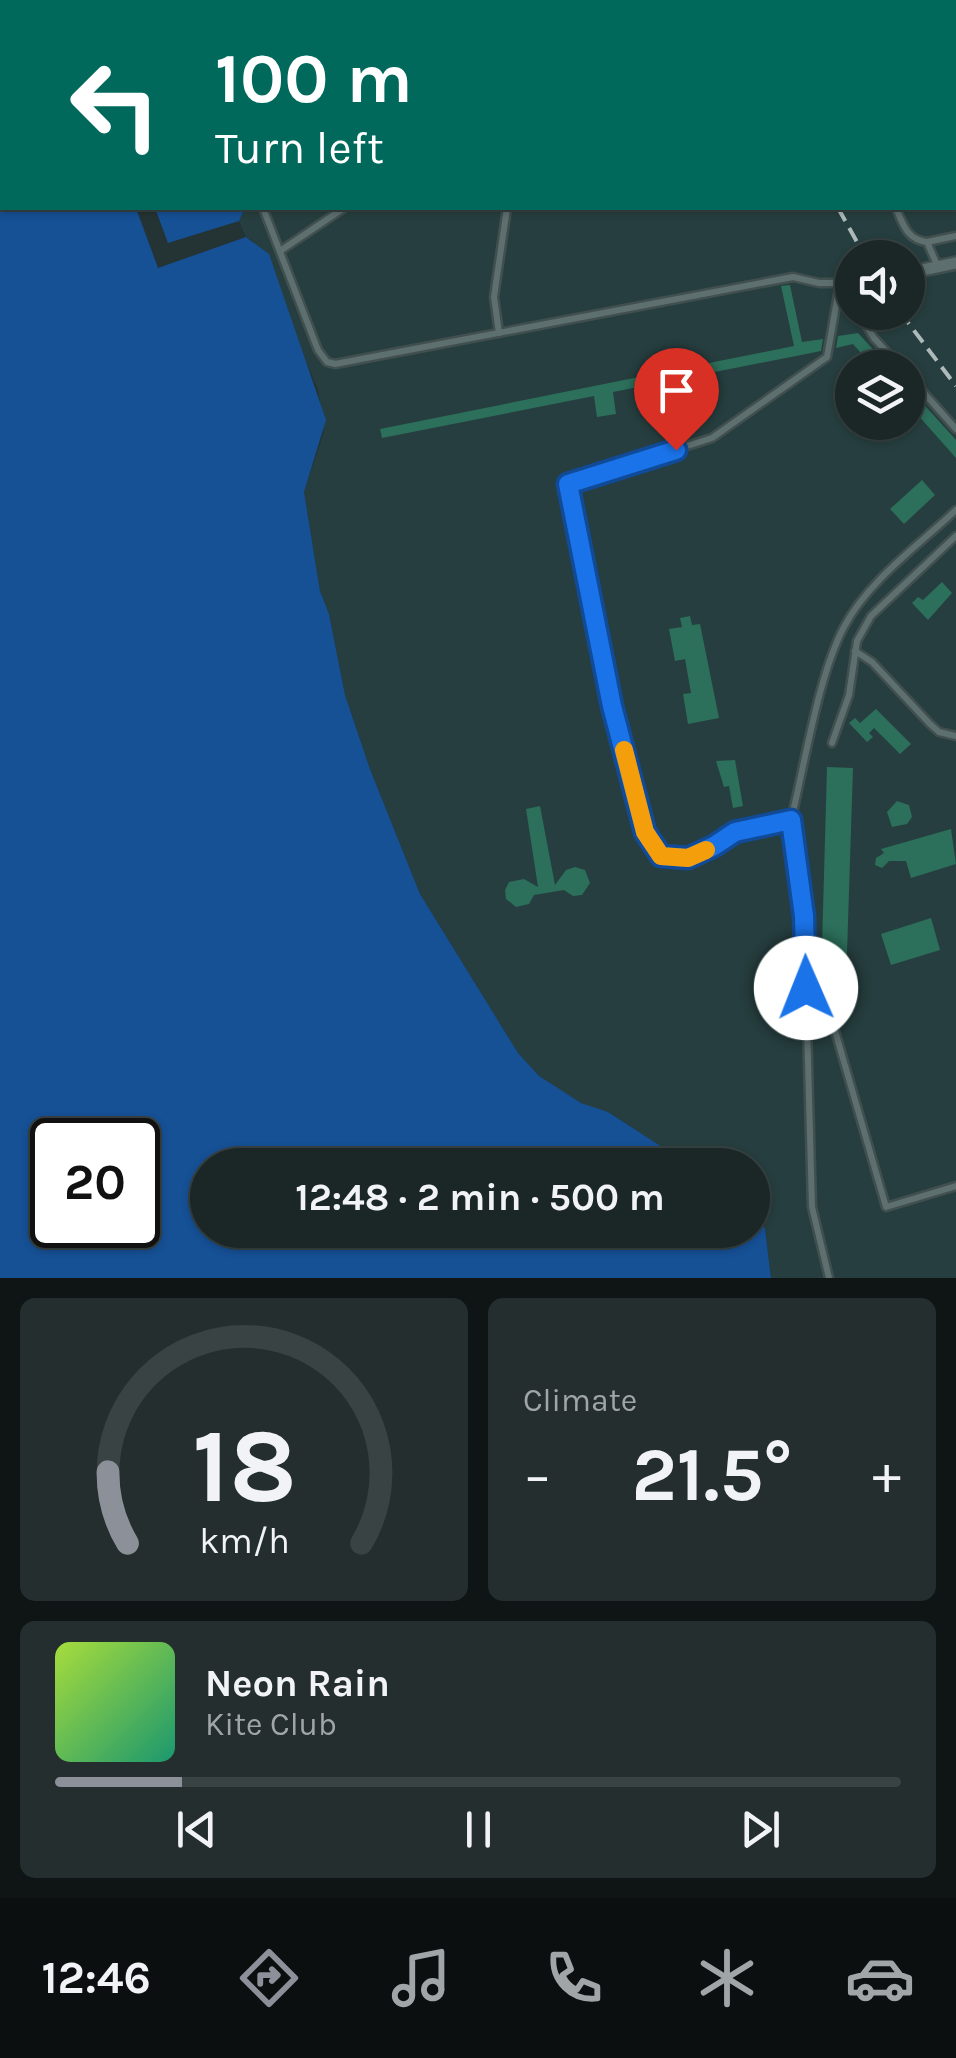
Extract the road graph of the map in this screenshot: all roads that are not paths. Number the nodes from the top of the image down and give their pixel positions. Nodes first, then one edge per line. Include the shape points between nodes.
1 (264, 210) edge
2 (341, 210) edge
3 (507, 210) edge
4 (897, 210) edge
5 (956, 236) edge
6 (927, 242) junction
7 (280, 252) junction
8 (956, 264) edge
9 (938, 266) junction
10 (925, 269) edge
11 (835, 283) edge
12 (835, 311) edge
13 (869, 330) edge
14 (499, 332) junction
15 (885, 350) edge
16 (925, 394) edge
17 (956, 429) edge
18 (956, 510) edge
19 (956, 536) edge
20 (856, 651) junction
21 (956, 736) edge
22 (832, 744) dead end
23 (791, 820) junction
24 (833, 1024) dead end
25 (956, 1186) edge
26 (829, 1278) edge

1 - 7 lane
2 - 7 lane
3 - 14 lane via 494,297
4 - 6 lane via 906,230
5 - 6 lane
6 - 9 lane
7 - 14 lane via 327,362
8 - 9 street
9 - 10 street
11 - 14 lane via 793,277
12 - 23 lane via 827,356 712,438 568,484 645,832 661,856 688,858 735,832
13 - 15 lane
16 - 17 lane
18 - 23 lane via 866,595 844,627
19 - 20 lane via 870,616
20 - 21 lane via 939,732
20 - 22 lane
23 - 26 lane via 804,916 810,1180
24 - 25 lane via 886,1207

